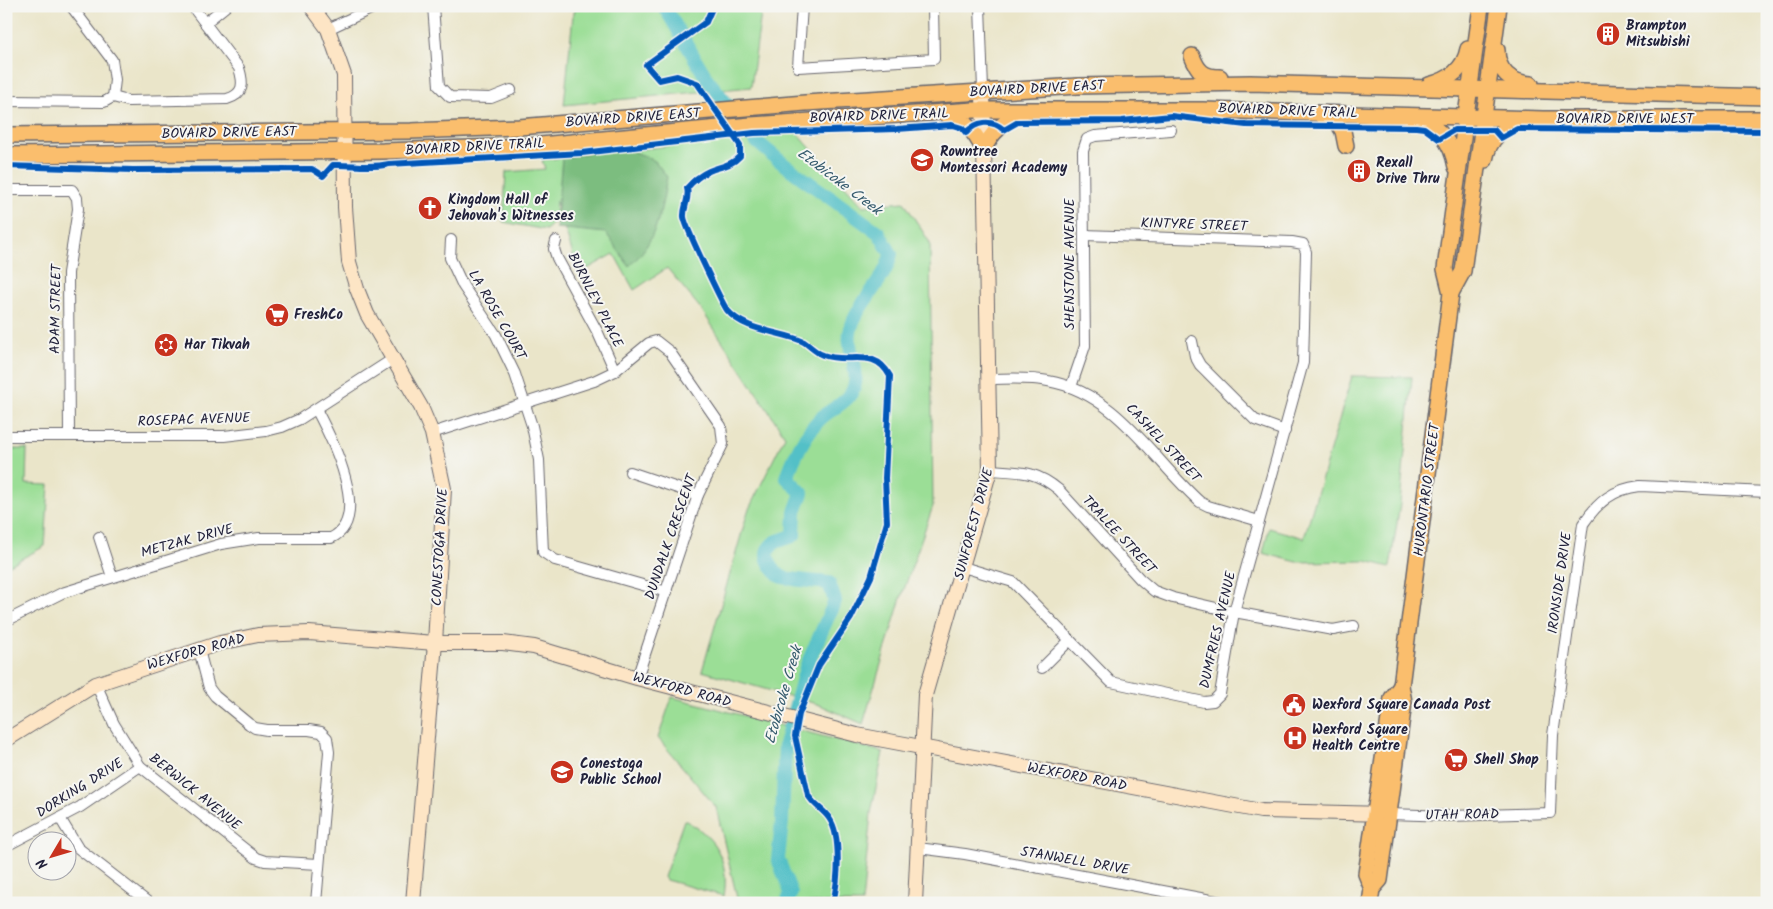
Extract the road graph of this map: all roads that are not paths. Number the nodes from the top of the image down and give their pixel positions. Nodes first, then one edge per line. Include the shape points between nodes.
1 (71, 6) edge
2 (192, 6) edge
3 (226, 6) edge
4 (311, 6) edge
5 (378, 6) edge
6 (433, 6) edge
7 (802, 6) edge
8 (932, 6) edge
9 (980, 6) edge
10 (1481, 6) edge
11 (1499, 6) edge
12 (205, 23) junction
13 (1478, 24) junction
14 (1496, 28) junction
15 (328, 29) junction
16 (1235, 83) junction
17 (1152, 84) junction
18 (1418, 87) junction
19 (1469, 89) junction
20 (1488, 89) junction
21 (511, 90) dead end
22 (983, 90) junction
23 (1550, 91) junction
24 (114, 97) junction
25 (1767, 97) edge
26 (6, 101) edge
27 (983, 111) junction
28 (1026, 111) junction
29 (939, 112) junction
30 (1316, 113) junction
31 (1391, 114) junction
32 (1465, 116) junction
33 (1484, 117) junction
34 (1543, 118) junction
35 (1767, 119) edge
36 (1171, 130) dead end
37 (345, 132) junction
38 (6, 135) edge
39 (1346, 146) dead end
40 (984, 150) junction
41 (345, 151) junction
42 (6, 155) edge
43 (1457, 175) junction
44 (1475, 183) junction
45 (6, 190) edge
46 (1084, 235) junction
47 (452, 240) dead end
48 (556, 241) dead end
49 (1303, 244) joint
50 (1451, 293) junction
51 (1192, 342) dead end
52 (393, 359) junction
53 (615, 371) junction
54 (987, 379) junction
55 (1071, 387) junction
56 (525, 402) junction
57 (316, 409) junction
58 (1285, 431) junction
59 (432, 433) junction
60 (6, 436) edge
61 (69, 436) junction
62 (990, 470) junction
63 (630, 472) dead end
64 (1767, 492) edge
65 (698, 495) junction
66 (1260, 521) junction
67 (99, 537) dead end
68 (963, 567) junction
69 (112, 577) junction
70 (667, 592) junction
71 (1234, 612) junction
72 (6, 622) edge
73 (1354, 626) dead end
74 (1070, 640) junction
75 (435, 643) junction
76 (199, 650) junction
77 (1042, 668) dead end
78 (637, 678) junction
79 (96, 684) junction
80 (6, 740) edge
81 (924, 748) junction
82 (140, 766) junction
83 (1550, 813) joint
84 (1382, 814) junction
85 (60, 818) junction
86 (6, 846) edge
87 (918, 848) junction
88 (319, 864) junction
89 (1371, 896) edge
90 (149, 903) edge
91 (316, 903) edge
92 (413, 903) edge
93 (915, 903) edge
94 (1227, 903) edge

1 - 24 street via 112,60
2 - 12 street
3 - 12 street
4 - 15 street, CONESTOGA DRIVE
5 - 15 street
6 - 21 street via 438,80 443,91 450,97 491,98
7 - 8 street via 798,67 934,58
9 - 22 street
10 - 13 main road
11 - 14 main road
12 - 24 street via 239,68 243,85 235,96 227,99 128,101
13 - 18 main road via 1470,39 1466,60 1460,68 1443,81
13 - 19 main road, HURONTARIO STREET
14 - 20 main road, HURONTARIO STREET
14 - 23 main road via 1497,55 1504,72 1513,81 1539,84
15 - 37 street, CONESTOGA DRIVE via 344,75
16 - 17 main road, BOVAIRD DRIVE EAST
16 - 17 main road via 1226,77 1204,75 1197,69 1192,56 1190,67 1180,79
16 - 18 main road, BOVAIRD DRIVE EAST
17 - 22 main road, BOVAIRD DRIVE EAST
18 - 19 main road, BOVAIRD DRIVE EAST
19 - 20 main road, BOVAIRD DRIVE EAST
19 - 32 main road, HURONTARIO STREET
20 - 23 main road, BOVAIRD DRIVE WEST
20 - 33 main road, HURONTARIO STREET
22 - 27 street, SUNFOREST DRIVE
22 - 37 main road, BOVAIRD DRIVE EAST via 519,127
23 - 25 main road, BOVAIRD DRIVE WEST
24 - 26 street via 104,102
27 - 28 main road, BOVAIRD DRIVE EAST
27 - 29 main road, BOVAIRD DRIVE EAST
27 - 40 street, SUNFOREST DRIVE
28 - 30 main road, BOVAIRD DRIVE EAST via 1102,109
28 - 40 main road via 1006,121
29 - 40 main road via 950,114 966,124
29 - 41 main road, BOVAIRD DRIVE EAST via 752,125 530,146
30 - 31 main road, BOVAIRD DRIVE EAST
30 - 39 main road via 1336,120 1343,131
31 - 32 main road, BOVAIRD DRIVE EAST
31 - 43 main road via 1397,121 1424,122 1441,134 1451,149
32 - 33 main road, BOVAIRD DRIVE WEST
32 - 43 main road, HURONTARIO STREET
33 - 34 main road, BOVAIRD DRIVE WEST
33 - 44 main road, HURONTARIO STREET
34 - 35 main road, BOVAIRD DRIVE WEST
34 - 44 main road via 1510,125 1496,135 1486,151 1483,175
36 - 46 street, SHENSTONE AVENUE via 1087,139 1083,151
37 - 38 main road, BOVAIRD DRIVE EAST
37 - 41 street, CONESTOGA DRIVE
40 - 54 street, SUNFOREST DRIVE
41 - 42 main road, BOVAIRD DRIVE EAST
41 - 52 street, CONESTOGA DRIVE via 345,207 350,262 367,314
43 - 50 main road, HURONTARIO STREET via 1444,269
44 - 50 main road, HURONTARIO STREET via 1463,271
45 - 61 street, ADAM STREET via 72,190 77,198 68,273
46 - 49 street, KINTYRE STREET
46 - 55 street, SHENSTONE AVENUE via 1085,346
47 - 56 street, LA ROSE COURT via 450,258 496,335
48 - 53 street, BURNLEY PLACE via 557,258
49 - 58 street, DUMFRIES AVENUE via 1306,252 1303,363
50 - 84 main road, HURONTARIO STREET via 1401,686 1392,698
51 - 58 street via 1200,365 1248,414 1263,424
52 - 57 street, ROSEPAC AVENUE
52 - 59 street, CONESTOGA DRIVE via 409,383
53 - 56 street, DUNDALK CRESCENT
53 - 65 street, DUNDALK CRESCENT via 656,341 670,352 721,426 723,444
54 - 55 street, CASHEL STREET via 1034,379
54 - 62 street, SUNFOREST DRIVE
55 - 66 street, CASHEL STREET via 1114,411 1200,502
56 - 59 street, DUNDALK CRESCENT
56 - 70 street, LA ROSE COURT via 539,460 543,552 555,560
57 - 61 street, ROSEPAC AVENUE via 282,427 224,436
57 - 69 street, METZAK DRIVE via 344,473 348,500 345,527 340,534 330,538 259,538 221,544
58 - 66 street, DUMFRIES AVENUE
59 - 75 street, CONESTOGA DRIVE via 444,489
60 - 61 street, ROSEPAC AVENUE
62 - 68 street, SUNFOREST DRIVE
62 - 71 street, TRALEE STREET via 1044,478 1154,591
63 - 65 street
64 - 83 street, IRONSIDE DRIVE via 1627,488 1602,500 1583,524 1553,736
65 - 70 street, DUNDALK CRESCENT
66 - 71 street, DUMFRIES AVENUE
67 - 69 street
68 - 74 street, DUMFRIES AVENUE via 1014,582
68 - 81 street, SUNFOREST DRIVE via 929,675 925,695
69 - 72 street, METZAK DRIVE via 62,592
70 - 78 street, DUNDALK CRESCENT
71 - 73 street, TRALEE STREET via 1333,630
71 - 74 street, DUMFRIES AVENUE via 1220,694 1213,702 1111,682
74 - 77 street
75 - 76 street, WEXFORD ROAD via 309,633 258,635 220,642
75 - 78 street, WEXFORD ROAD via 503,643 534,647
75 - 92 street, CONESTOGA DRIVE
76 - 79 street, WEXFORD ROAD
76 - 88 street via 209,688 249,724 267,730 321,732 327,738 329,752
78 - 81 street, WEXFORD ROAD via 833,729
79 - 80 street, WEXFORD ROAD
79 - 82 street, BERWICK AVENUE via 114,724
81 - 84 street, WEXFORD ROAD via 1261,811
81 - 87 street, SUNFOREST DRIVE
82 - 85 street, DORKING DRIVE
82 - 88 street, BERWICK AVENUE via 256,858
83 - 84 street, UTAH ROAD
84 - 89 main road, HURONTARIO STREET via 1366,874
85 - 86 street, DORKING DRIVE
85 - 90 street via 78,848
87 - 93 street, SUNFOREST DRIVE
87 - 94 street, STANWELL DRIVE
88 - 91 street

